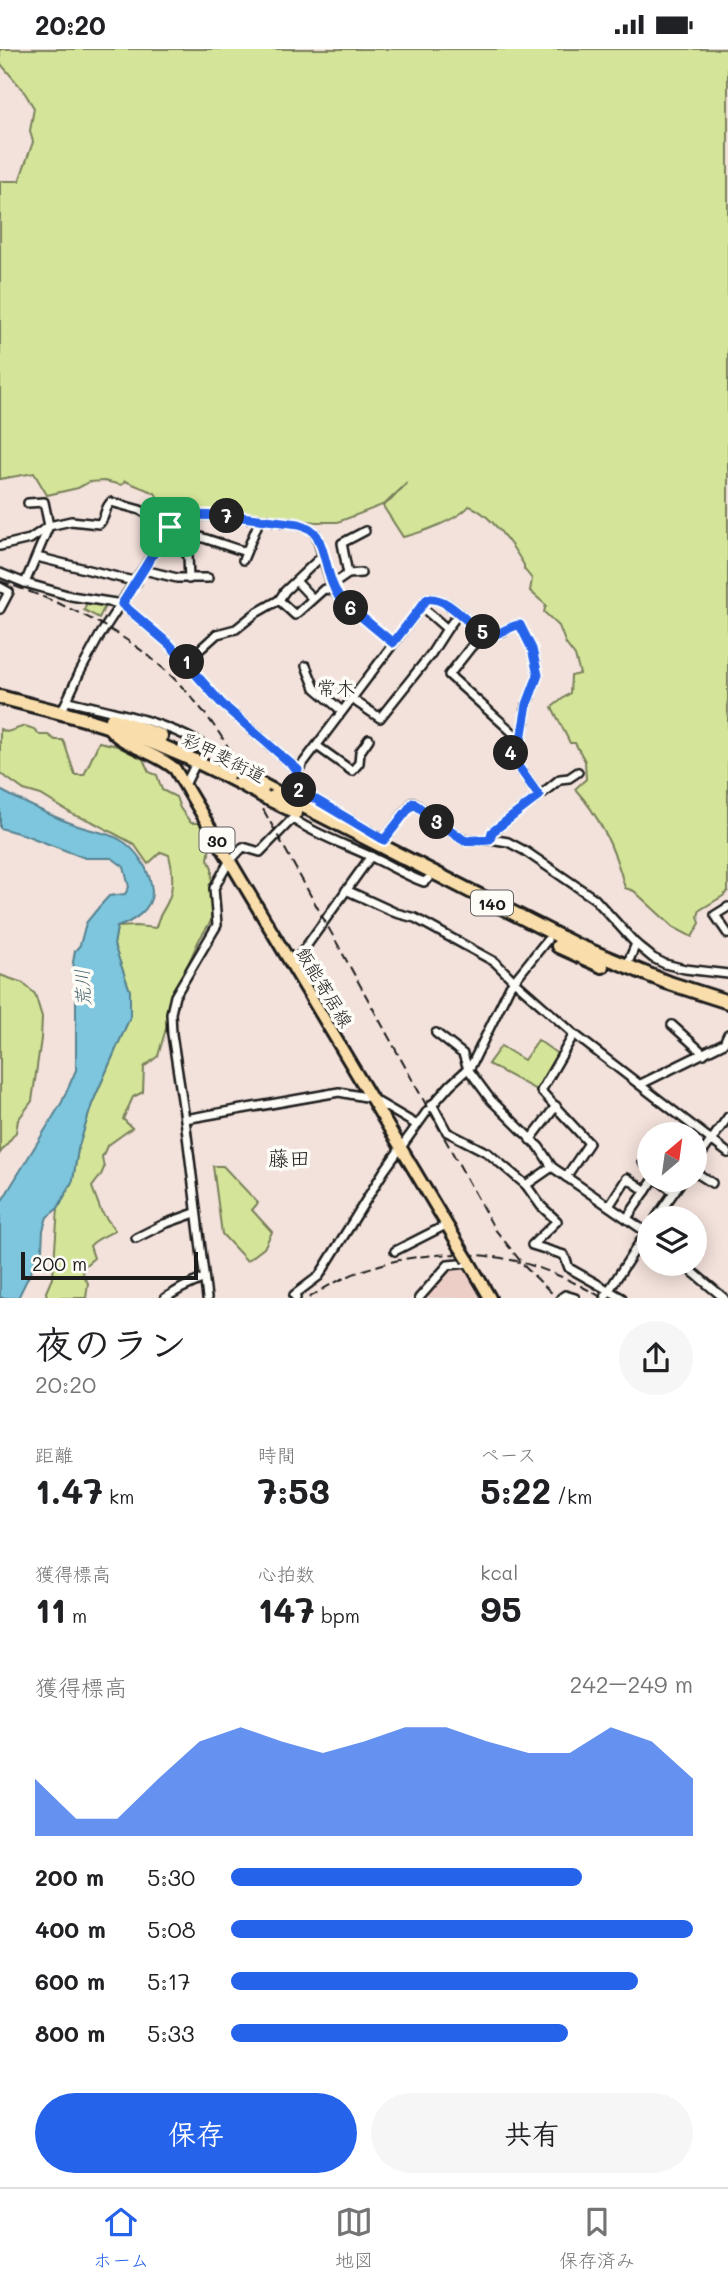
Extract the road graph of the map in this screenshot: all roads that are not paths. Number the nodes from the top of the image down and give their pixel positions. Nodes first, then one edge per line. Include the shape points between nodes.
1 (28, 503) dead end
2 (260, 519) junction
3 (49, 526) junction
4 (170, 527) junction
5 (365, 531) dead end
6 (162, 539) junction
7 (0, 546) edge
8 (246, 552) junction
9 (322, 556) junction
10 (37, 557) junction
11 (243, 560) dead end
12 (144, 570) junction
13 (0, 573) edge
14 (361, 573) dead end
15 (348, 574) junction
16 (208, 578) dead end
17 (189, 579) junction
18 (296, 581) junction
19 (137, 582) junction
20 (25, 583) junction
21 (0, 587) edge
22 (332, 587) junction
23 (312, 598) junction
24 (279, 600) junction
25 (122, 604) junction
26 (422, 607) junction
27 (0, 609) edge
28 (459, 613) junction
29 (447, 629) junction
30 (485, 634) junction
31 (393, 643) junction
32 (186, 662) junction
33 (306, 666) dead end
34 (0, 690) edge
35 (0, 698) edge
36 (352, 699) junction
37 (65, 707) junction
38 (342, 711) junction
39 (109, 722) junction
40 (369, 739) dead end
41 (521, 740) junction
42 (317, 746) junction
43 (202, 750) dead end
44 (195, 765) dead end
45 (298, 770) junction
46 (578, 772) dead end
47 (185, 785) junction
48 (539, 796) junction
49 (490, 839) junction
50 (384, 840) junction
51 (371, 856) junction
52 (229, 862) junction
53 (430, 876) junction
54 (346, 890) junction
55 (728, 907) edge
56 (728, 934) edge
57 (547, 940) junction
58 (636, 944) junction
59 (292, 966) junction
60 (626, 967) junction
61 (728, 974) edge
62 (514, 981) junction
63 (728, 1002) edge
64 (728, 1010) edge
65 (672, 1024) dead end
66 (436, 1033) dead end
67 (574, 1034) junction
68 (727, 1034) edge
69 (704, 1054) junction
70 (468, 1069) junction
71 (641, 1084) junction
72 (370, 1098) junction
73 (432, 1104) junction
74 (556, 1106) junction
75 (728, 1117) edge
76 (185, 1119) junction
77 (417, 1125) junction
78 (530, 1140) junction
79 (711, 1141) junction
80 (707, 1146) edge
81 (401, 1149) junction
82 (728, 1153) edge
83 (552, 1167) junction
84 (566, 1177) junction
85 (707, 1180) edge
86 (712, 1183) dead end
87 (526, 1185) junction
88 (637, 1185) edge
89 (645, 1192) edge
90 (674, 1192) edge
91 (609, 1206) junction
92 (664, 1206) edge
93 (195, 1213) junction
94 (627, 1218) junction
95 (637, 1224) edge
96 (446, 1225) junction
97 (136, 1238) dead end
98 (637, 1248) edge
99 (395, 1251) dead end
100 (468, 1262) junction
101 (695, 1276) edge
102 (204, 1278) junction
103 (607, 1293) edge
104 (165, 1298) edge
105 (207, 1298) edge
106 (295, 1298) edge
107 (419, 1298) edge
108 (490, 1298) edge
109 (561, 1298) edge
110 (575, 1298) edge
111 (622, 1298) edge
112 (724, 1298) edge

1 - 3 street via 44,502
2 - 4 street via 185,515 177,516
2 - 8 street
2 - 9 street via 308,527 316,534
3 - 4 street via 72,520 99,524 111,502 140,510
3 - 7 street via 30,539
3 - 10 street
4 - 6 street
4 - 8 street
5 - 15 street via 342,543
6 - 12 street
6 - 17 street via 177,543 188,556
8 - 11 street
9 - 18 street
9 - 22 street
10 - 19 street
10 - 20 street
12 - 17 street
12 - 19 street
13 - 20 street
14 - 15 street
15 - 22 street
16 - 17 street
18 - 23 street
18 - 24 street
19 - 25 street
20 - 25 street
21 - 27 street via 9,592
22 - 23 street
22 - 31 street
23 - 24 street via 295,615
24 - 32 street via 236,629 217,634
25 - 32 street
25 - 37 street via 89,656
26 - 28 street via 427,599 438,599
26 - 29 street
26 - 31 street
28 - 29 street
28 - 30 street
29 - 36 street via 380,718
30 - 41 street via 449,675
30 - 41 street via 520,625 532,649 538,675
31 - 36 street
32 - 45 street via 222,704
33 - 38 street via 315,688
34 - 37 highway, 彩甲斐街道 / 140
35 - 37 highway, 彩甲斐街道 / 140
36 - 38 street
37 - 39 highway, 彩甲斐街道 / 140
37 - 43 street via 132,716 169,727 200,743
38 - 42 street
39 - 47 main road, 飯能寄居線 / 30 via 120,737 166,761
39 - 53 highway, 彩甲斐街道 / 140, bridge via 166,738
40 - 42 street via 352,771
41 - 48 street via 511,756
42 - 45 street
44 - 47 street
45 - 50 street via 294,783 305,798
46 - 48 street
47 - 52 main road, 飯能寄居線 / 30
48 - 49 street via 492,832
49 - 50 street via 466,841 413,803
49 - 58 street via 508,842 579,886
50 - 53 street via 426,863 431,867
51 - 52 street via 294,818 260,852 243,847
51 - 53 street via 415,879 424,882
51 - 54 street
52 - 59 main road, 飯能寄居線 / 30
52 - 76 street via 214,888 217,925 173,1004 172,1034
53 - 57 highway, 彩甲斐街道 / 140
53 - 60 highway, 彩甲斐街道 / 140
54 - 59 street
54 - 62 street via 415,918 476,951
55 - 56 street via 715,915
57 - 62 street
57 - 64 highway, 彩甲斐街道 / 140 via 622,974
58 - 60 street
58 - 61 street via 664,964
59 - 72 main road, 飯能寄居線 / 30
60 - 63 highway, 彩甲斐街道 / 140
62 - 67 street
62 - 70 street
65 - 69 street
66 - 70 street via 463,1054
67 - 71 street
67 - 74 street via 541,1091
68 - 69 street via 724,1043
69 - 71 street
70 - 73 street
70 - 78 street
71 - 79 street
72 - 76 street via 323,1093
72 - 77 street
72 - 81 main road, 飯能寄居線 / 30
73 - 77 street
73 - 87 street via 447,1132 488,1153
74 - 78 street
74 - 84 street via 589,1143
75 - 79 street
76 - 93 street
77 - 81 street
78 - 83 street
79 - 80 street
79 - 82 street
81 - 96 main road, 飯能寄居線 / 30
81 - 106 street via 319,1276 293,1295
83 - 84 street
83 - 87 street
84 - 91 street
85 - 86 street
87 - 103 street via 557,1221 532,1245 564,1255 569,1268
88 - 91 street via 627,1178
89 - 94 street
90 - 92 street
91 - 94 street
93 - 97 street
93 - 102 street
94 - 95 street
96 - 99 street
96 - 100 main road, 飯能寄居線 / 30, bridge
98 - 103 street
100 - 107 street via 447,1265
100 - 108 main road, 飯能寄居線 / 30
101 - 112 street
102 - 104 street
102 - 105 street
103 - 111 street
109 - 110 street

